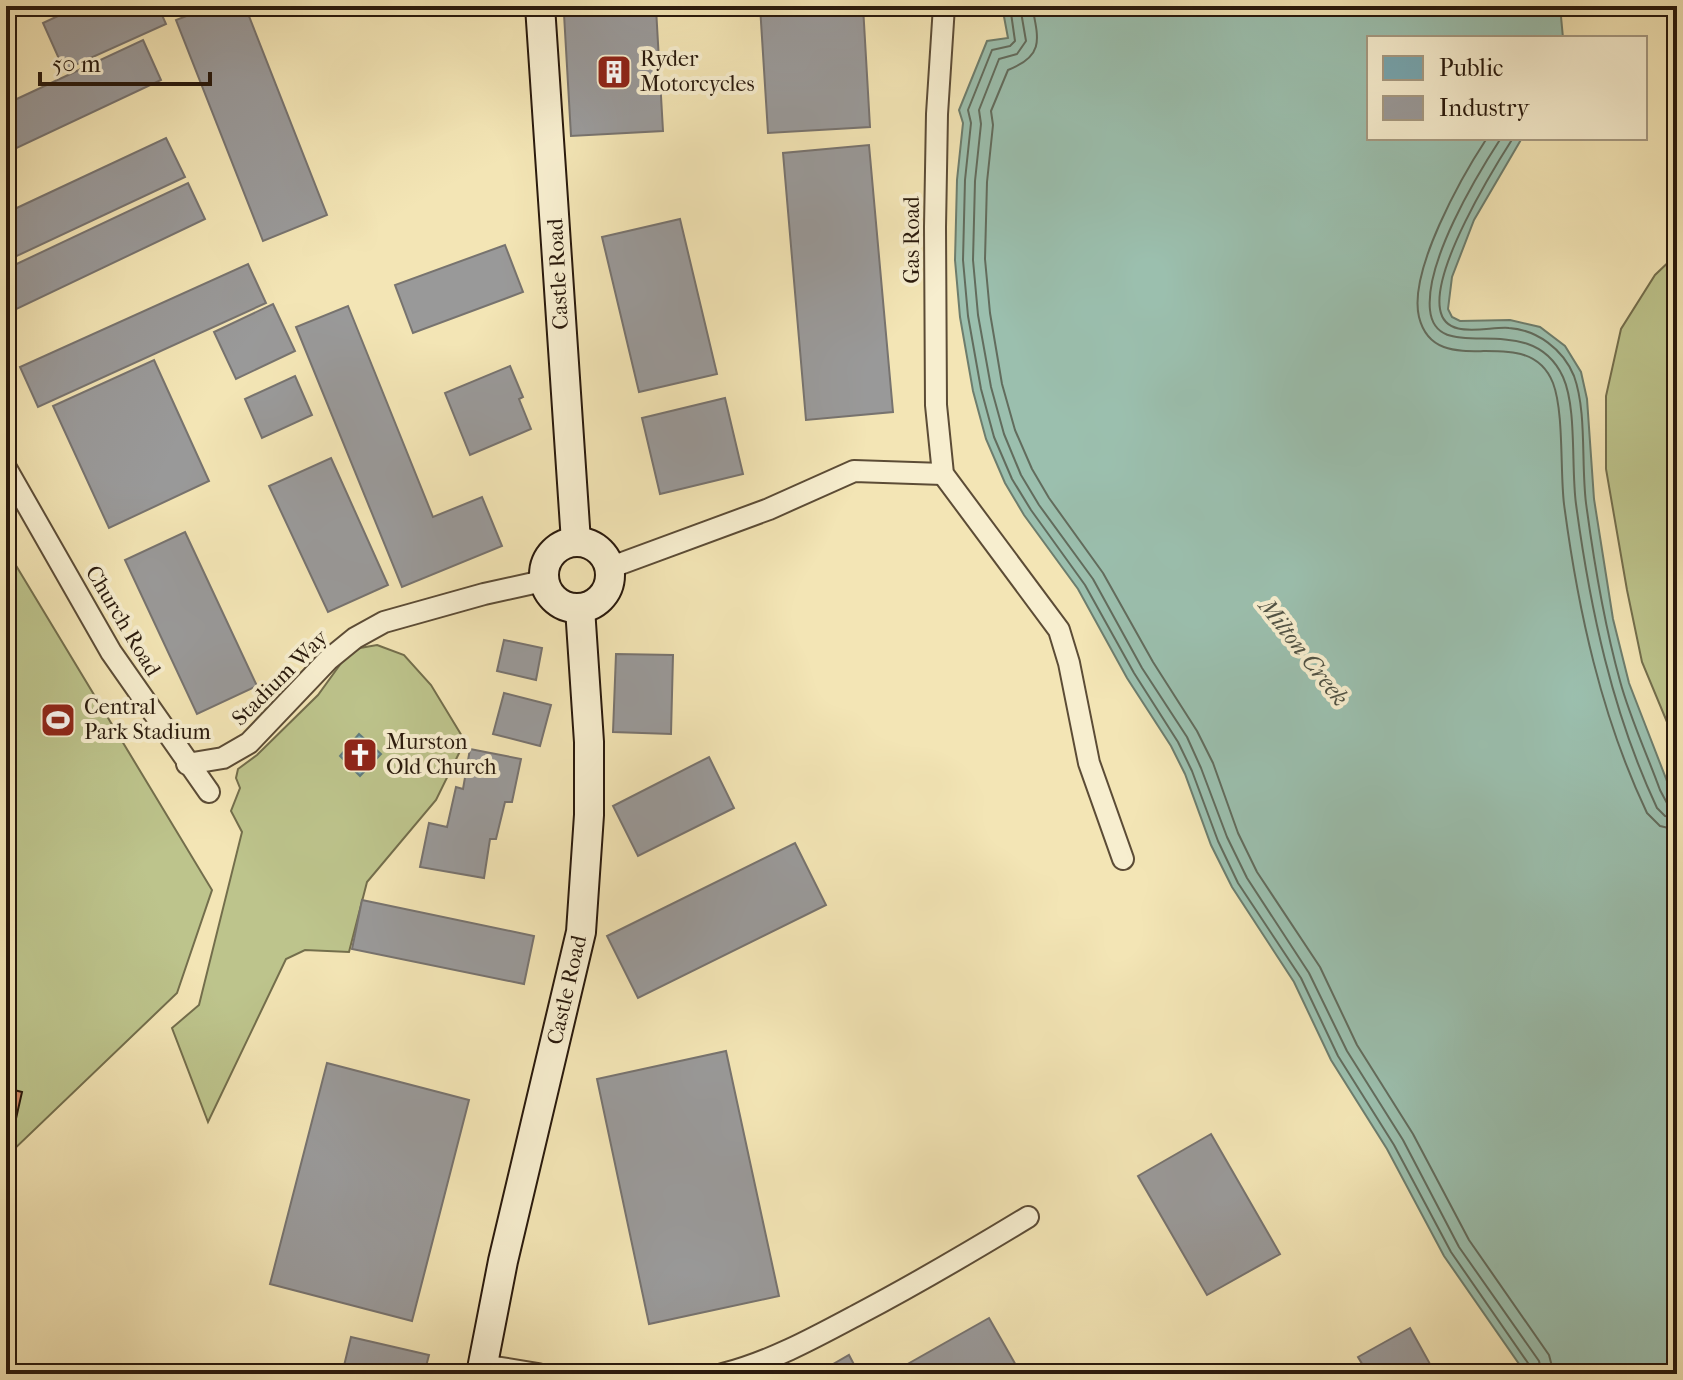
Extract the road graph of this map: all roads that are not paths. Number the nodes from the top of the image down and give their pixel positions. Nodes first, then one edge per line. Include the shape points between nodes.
1 (540, 6) edge
2 (944, 6) edge
3 (6, 468) edge
4 (943, 474) junction
5 (576, 542) junction
6 (609, 568) junction
7 (543, 581) junction
8 (580, 608) junction
9 (187, 764) junction
10 (209, 792) dead end
11 (1123, 859) dead end
12 (1028, 1217) dead end
13 (482, 1369) edge
14 (538, 1374) edge
15 (723, 1374) edge

1 - 5 main road, Castle Road
2 - 4 street, Gas Road via 935,227 936,405
3 - 9 street, Church Road via 111,652
4 - 6 street via 854,471 769,509
4 - 11 street via 1059,630 1089,763
5 - 6 main road via 594,546
5 - 7 main road via 550,555
6 - 8 main road via 610,579 600,599
7 - 8 main road via 558,602
7 - 9 street, Stadium Way via 384,622 328,660 249,743 223,758
8 - 13 main road, Castle Road via 589,742 581,932
9 - 10 street, Church Road
12 - 15 street via 818,1335 751,1367
13 - 14 street, Castle Road

